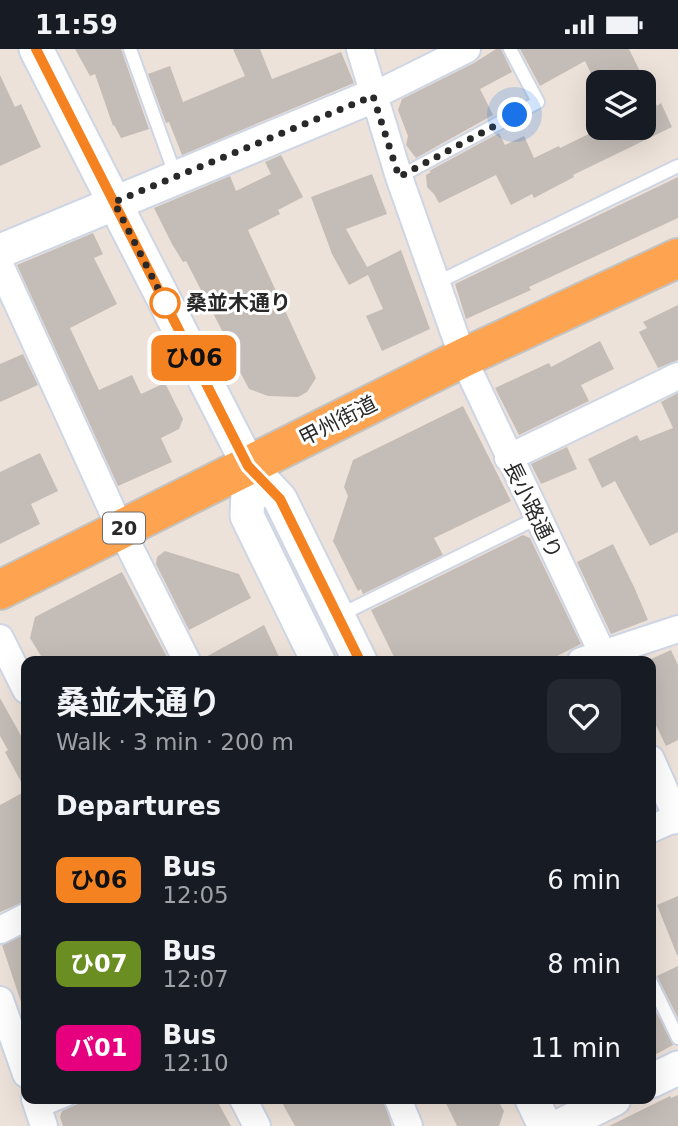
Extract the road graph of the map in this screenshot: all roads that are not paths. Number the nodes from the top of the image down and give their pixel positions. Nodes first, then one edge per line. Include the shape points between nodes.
1 (36, 49) edge
2 (131, 49) edge
3 (360, 49) edge
4 (467, 49) edge
5 (510, 49) edge
6 (373, 96) junction
7 (678, 166) edge
8 (399, 177) junction
9 (176, 178) junction
10 (114, 202) junction
11 (0, 251) edge
12 (678, 258) edge
13 (0, 265) edge
14 (436, 283) junction
15 (463, 358) junction
16 (678, 376) edge
17 (508, 458) junction
18 (248, 466) junction
19 (537, 518) junction
20 (121, 530) junction
21 (0, 590) edge
22 (338, 616) junction
23 (678, 629) edge
24 (0, 638) edge
25 (184, 656) edge
26 (316, 656) edge
27 (358, 656) edge
28 (595, 656) edge
29 (604, 656) edge
30 (21, 680) edge
31 (656, 770) edge
32 (678, 820) edge
33 (656, 827) edge
34 (21, 920) edge
35 (0, 930) edge
36 (656, 992) edge
37 (0, 1000) edge
38 (678, 1038) edge
39 (21, 1060) edge
40 (678, 1068) edge
41 (656, 1079) edge
42 (58, 1104) edge
43 (246, 1104) edge
44 (400, 1104) edge
45 (534, 1104) edge
46 (603, 1104) edge
47 (40, 1112) edge
48 (576, 1116) edge
49 (257, 1126) edge
50 (410, 1126) edge
51 (545, 1126) edge

1 - 10 street
2 - 9 lane
3 - 6 street, 長小路通り
4 - 6 street
5 - 8 lane via 538,103
6 - 8 street, 長小路通り
6 - 9 street
7 - 14 lane
8 - 14 street, 長小路通り
9 - 10 street
10 - 11 street
10 - 18 street
12 - 15 highway, 甲州街道 / 20
13 - 20 street
14 - 15 street, 長小路通り
15 - 17 street, 長小路通り
15 - 18 highway, 甲州街道 / 20
16 - 17 street
17 - 19 street, 長小路通り
18 - 20 highway, 甲州街道 / 20
18 - 22 street via 280,499
18 - 26 street via 247,516
19 - 22 lane
19 - 28 street, 長小路通り
20 - 21 highway, 甲州街道 / 20
20 - 25 street
22 - 27 street
23 - 29 street
24 - 30 street
31 - 32 street
32 - 33 street
34 - 35 street
36 - 38 lane
37 - 39 street
40 - 41 street
42 - 47 lane
43 - 49 street
44 - 50 street
45 - 51 street
46 - 48 street

